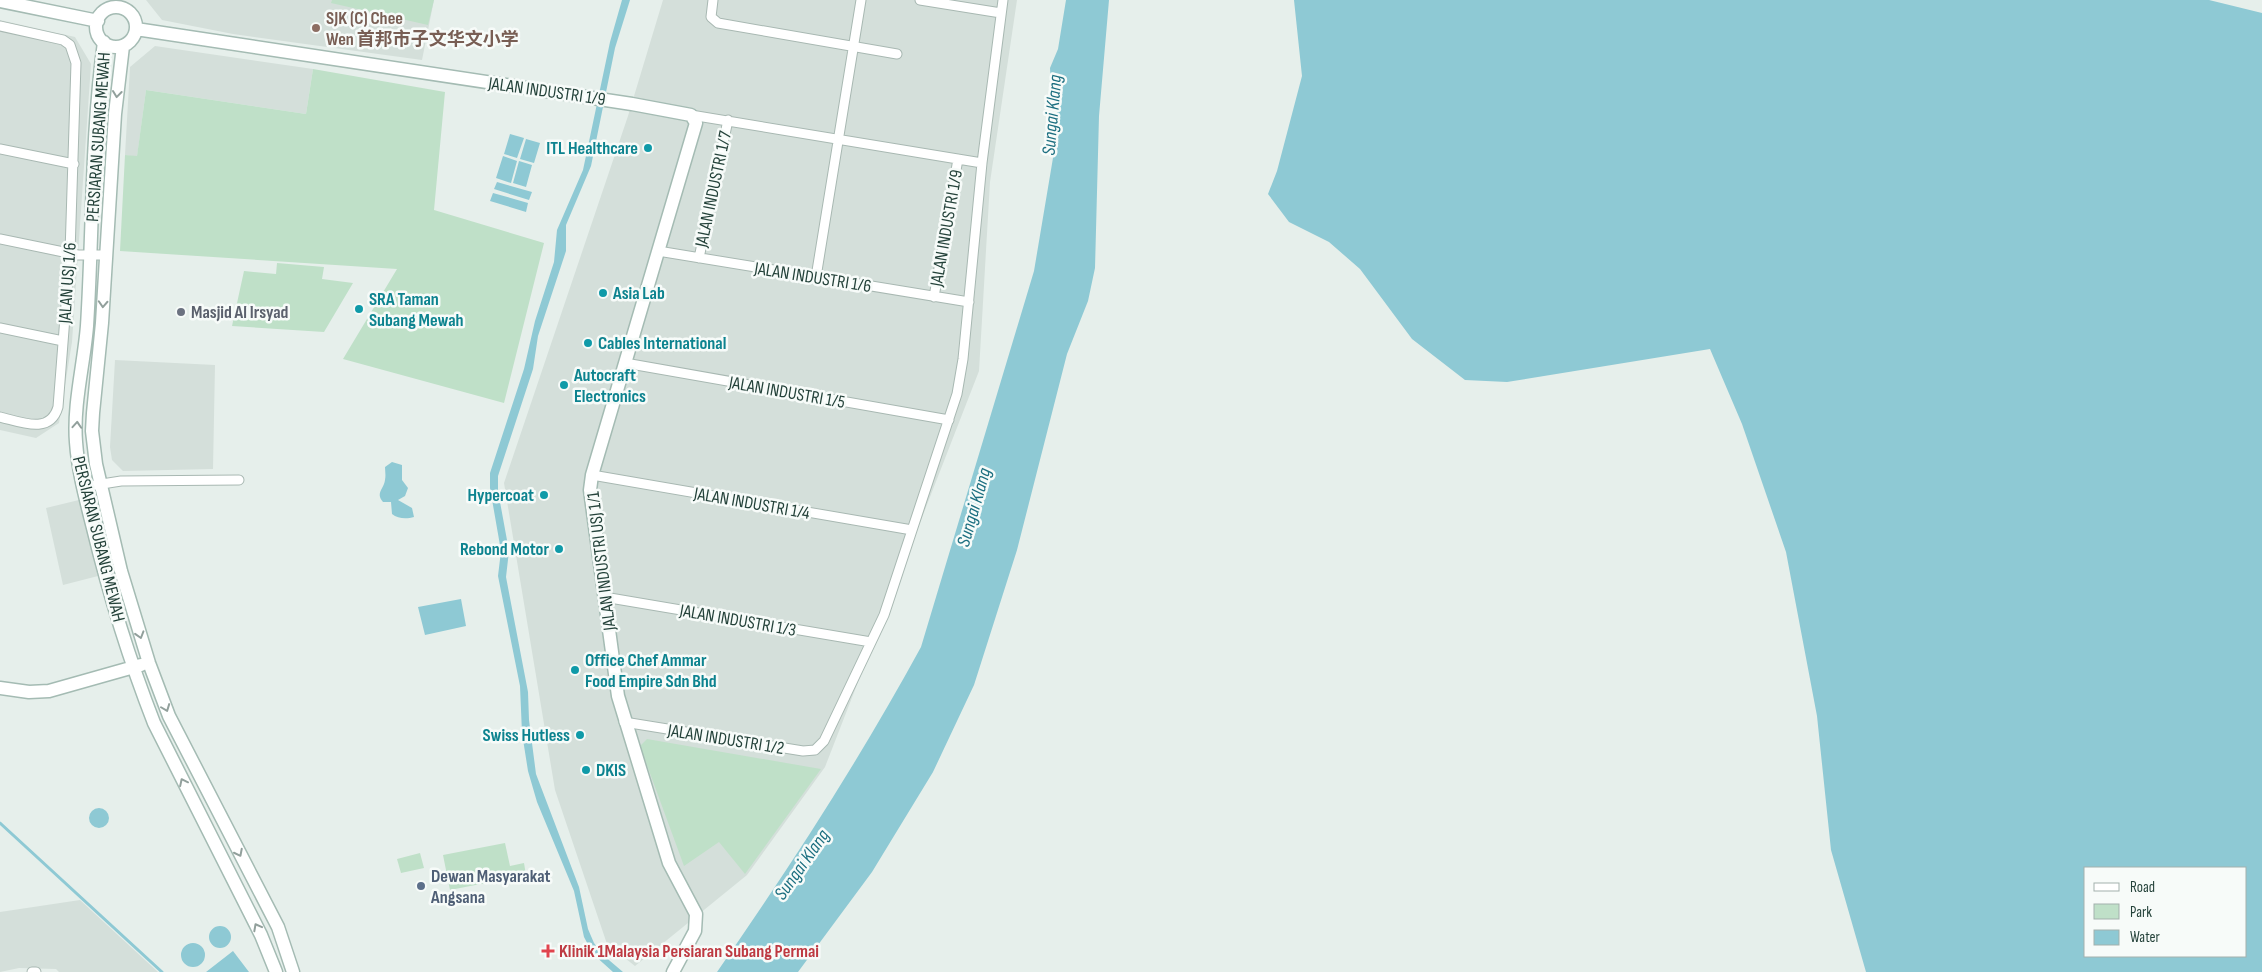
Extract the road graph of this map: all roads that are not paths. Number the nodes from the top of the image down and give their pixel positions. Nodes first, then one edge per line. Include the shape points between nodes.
1 (713, 0) edge
2 (861, 0) edge
3 (920, 0) edge
4 (1003, 0) edge
5 (0, 1) edge
6 (112, 4) edge
7 (130, 6) edge
8 (1001, 13) junction
9 (98, 21) junction
10 (0, 26) edge
11 (136, 29) junction
12 (104, 42) junction
13 (123, 46) junction
14 (855, 46) junction
15 (897, 54) dead end
16 (692, 115) junction
17 (728, 120) junction
18 (838, 138) junction
19 (0, 149) edge
20 (958, 159) junction
21 (982, 163) junction
22 (74, 164) junction
23 (0, 239) edge
24 (658, 251) junction
25 (70, 253) junction
26 (90, 256) junction
27 (106, 256) junction
28 (699, 258) junction
29 (816, 277) junction
30 (934, 297) junction
31 (969, 302) junction
32 (0, 328) edge
33 (63, 341) junction
34 (625, 363) junction
35 (0, 417) edge
36 (949, 420) junction
37 (592, 475) junction
38 (239, 480) dead end
39 (100, 484) junction
40 (83, 487) junction
41 (912, 530) junction
42 (604, 597) junction
43 (125, 642) junction
44 (871, 642) junction
45 (149, 663) junction
46 (133, 667) junction
47 (111, 674) junction
48 (0, 688) edge
49 (140, 688) junction
50 (624, 722) junction
51 (32, 972) edge
52 (36, 972) edge
53 (276, 972) edge
54 (293, 972) edge
55 (673, 972) edge

1 - 14 street via 712,17 718,22
2 - 14 street
3 - 8 street
4 - 8 street
5 - 9 main road
6 - 7 main road via 120,8
6 - 9 main road
7 - 11 main road
8 - 21 street
9 - 12 main road via 98,33
10 - 22 street, JALAN USJ 1/6 via 63,40 75,54
11 - 13 main road via 132,39
11 - 16 main road, JALAN INDUSTRI 1/9
12 - 13 main road via 113,47
12 - 26 main road, PERSIARAN SUBANG MEWAH
13 -> 27 main road, PERSIARAN SUBANG MEWAH
14 - 15 street
14 - 18 street
16 - 17 street, JALAN INDUSTRI 1/9
16 - 24 main road, JALAN INDUSTRI USJ 1/1 via 696,123
17 - 18 street, JALAN INDUSTRI 1/9
17 - 28 street, JALAN INDUSTRI 1/7
18 - 20 street, JALAN INDUSTRI 1/9
18 - 29 street
19 - 22 street
20 - 21 street, JALAN INDUSTRI 1/9
20 - 30 street, JALAN INDUSTRI 1/9
21 - 31 street
22 - 25 street, JALAN USJ 1/6
23 - 25 street
24 - 28 street, JALAN INDUSTRI 1/6
24 - 34 main road, JALAN INDUSTRI USJ 1/1
25 - 26 street
25 - 33 street, JALAN USJ 1/6
26 - 27 street
40 -> 26 main road, PERSIARAN SUBANG MEWAH via 76,440
27 -> 39 main road, PERSIARAN SUBANG MEWAH via 92,430
28 - 29 street, JALAN INDUSTRI 1/6
29 - 30 street, JALAN INDUSTRI 1/6
30 - 31 street, JALAN INDUSTRI 1/6
31 - 36 street via 963,360
32 - 33 street
33 - 35 street, JALAN USJ 1/6 via 55,416 44,425
34 - 36 street, JALAN INDUSTRI 1/5
34 - 37 main road, JALAN INDUSTRI USJ 1/1
36 - 41 street
37 - 41 street, JALAN INDUSTRI 1/4
37 - 42 main road, JALAN INDUSTRI USJ 1/1 via 590,490
38 - 39 street
39 - 40 street
39 -> 45 main road, PERSIARAN SUBANG MEWAH via 121,571
40 - 43 main road, PERSIARAN SUBANG MEWAH
41 - 44 street via 884,615
42 - 44 street, JALAN INDUSTRI 1/3
42 - 50 main road, JALAN INDUSTRI USJ 1/1
43 - 46 main road, PERSIARAN SUBANG MEWAH
43 - 47 main road via 122,659
44 - 50 street, JALAN INDUSTRI 1/2 via 824,741 815,750 803,752
45 - 46 main road
45 -> 54 main road, PERSIARAN SUBANG MEWAH via 169,716 278,927
46 - 47 main road
46 - 49 main road, PERSIARAN SUBANG MEWAH
47 - 48 main road via 49,691
47 - 49 main road via 122,675
53 -> 49 main road, PERSIARAN SUBANG MEWAH
50 - 55 main road, JALAN INDUSTRI USJ 1/1 via 669,863 696,914 695,931
51 - 52 street

